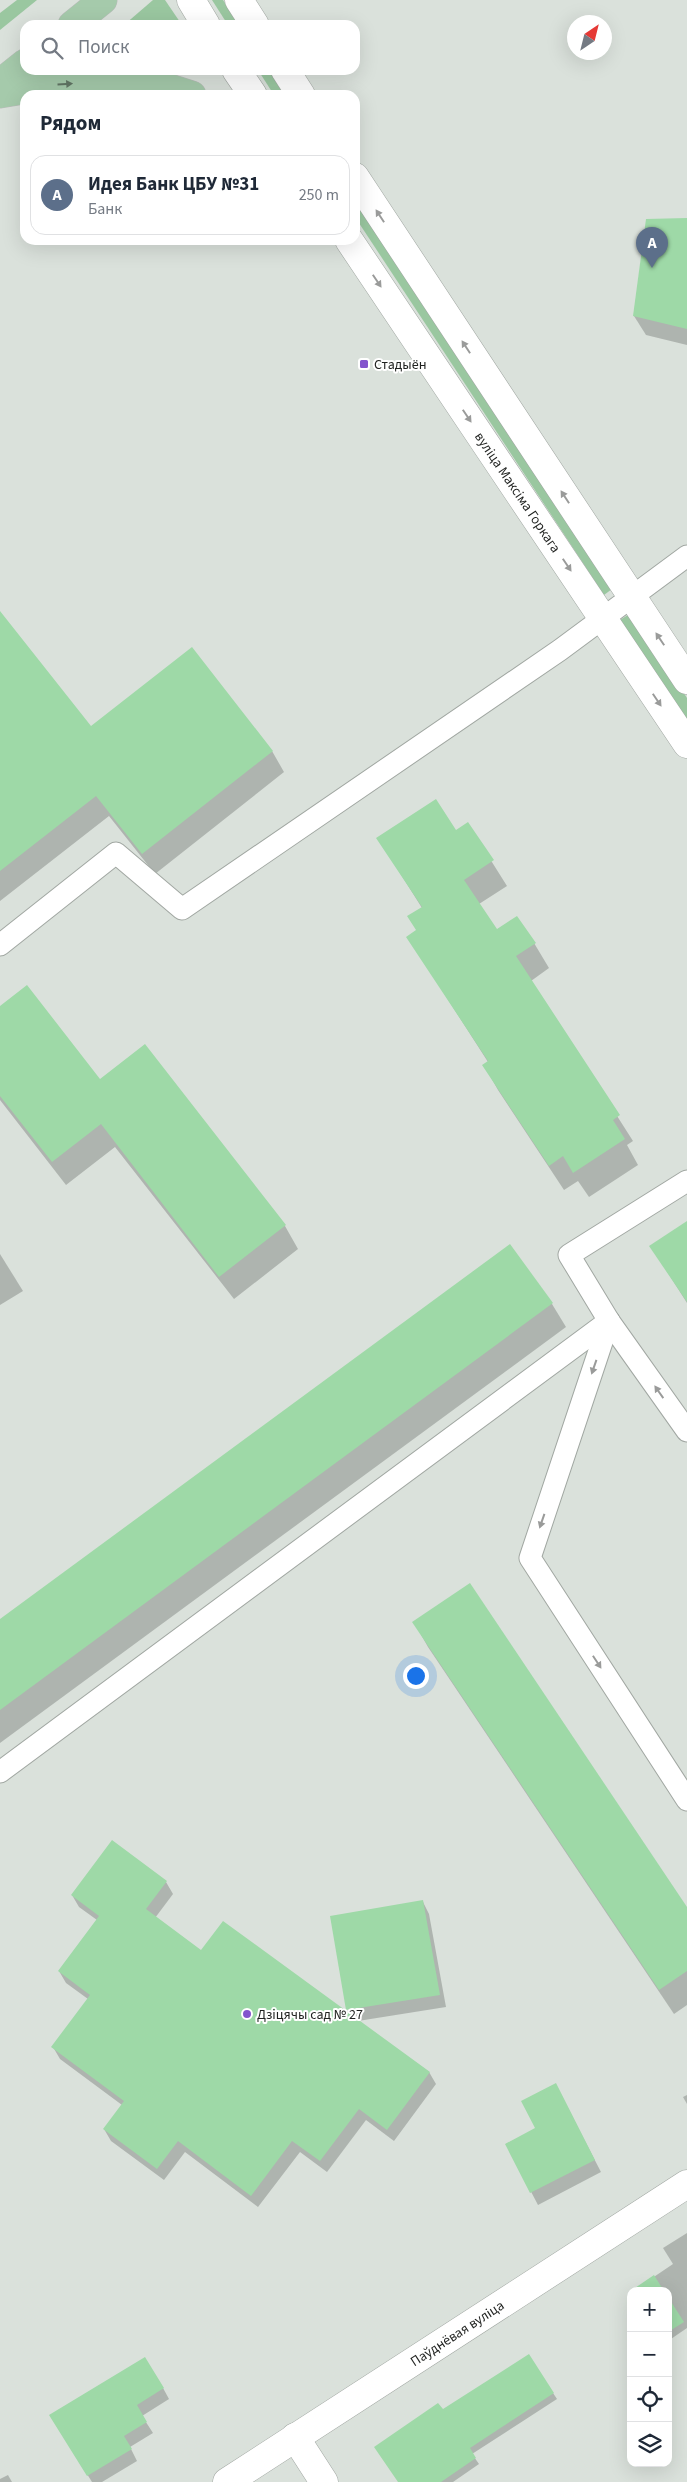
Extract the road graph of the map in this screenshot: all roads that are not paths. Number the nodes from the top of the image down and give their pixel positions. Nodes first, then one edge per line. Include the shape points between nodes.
1 (103, 0) edge
2 (191, 0) edge
3 (239, 0) edge
4 (78, 20) edge
5 (203, 20) edge
6 (252, 20) edge
7 (20, 67) edge
8 (239, 75) edge
9 (288, 75) edge
10 (0, 83) edge
11 (24, 90) edge
12 (176, 90) edge
13 (250, 90) edge
14 (298, 90) edge
15 (20, 91) edge
16 (0, 94) edge
17 (360, 185) edge
18 (353, 245) edge
19 (687, 556) edge
20 (631, 596) junction
21 (602, 617) junction
22 (687, 680) edge
23 (687, 744) edge
24 (0, 945) edge
25 (687, 1181) edge
26 (609, 1321) junction
27 (687, 1431) edge
28 (0, 1772) edge
29 (687, 1800) edge
30 (687, 2184) edge
31 (295, 2438) junction
32 (227, 2482) edge
33 (324, 2482) edge

1 - 4 main road
2 - 5 street
3 - 6 street
7 - 10 main road
8 - 13 street
9 - 14 street
11 -> 12 main road via 60,84 145,80
16 -> 15 main road
20 -> 17 street
18 -> 21 street, вуліца Максіма Горкага
19 - 20 lane
20 - 21 lane
22 -> 20 street
21 -> 23 street, вуліца Максіма Горкага
21 - 24 lane via 560,650 182,909 116,853
25 - 26 lane via 569,1255
27 -> 26 lane
26 - 28 lane
26 -> 29 lane via 530,1558
30 - 31 street, Паўднёвая вуліца
31 - 32 street, Паўднёвая вуліца
31 - 33 street

